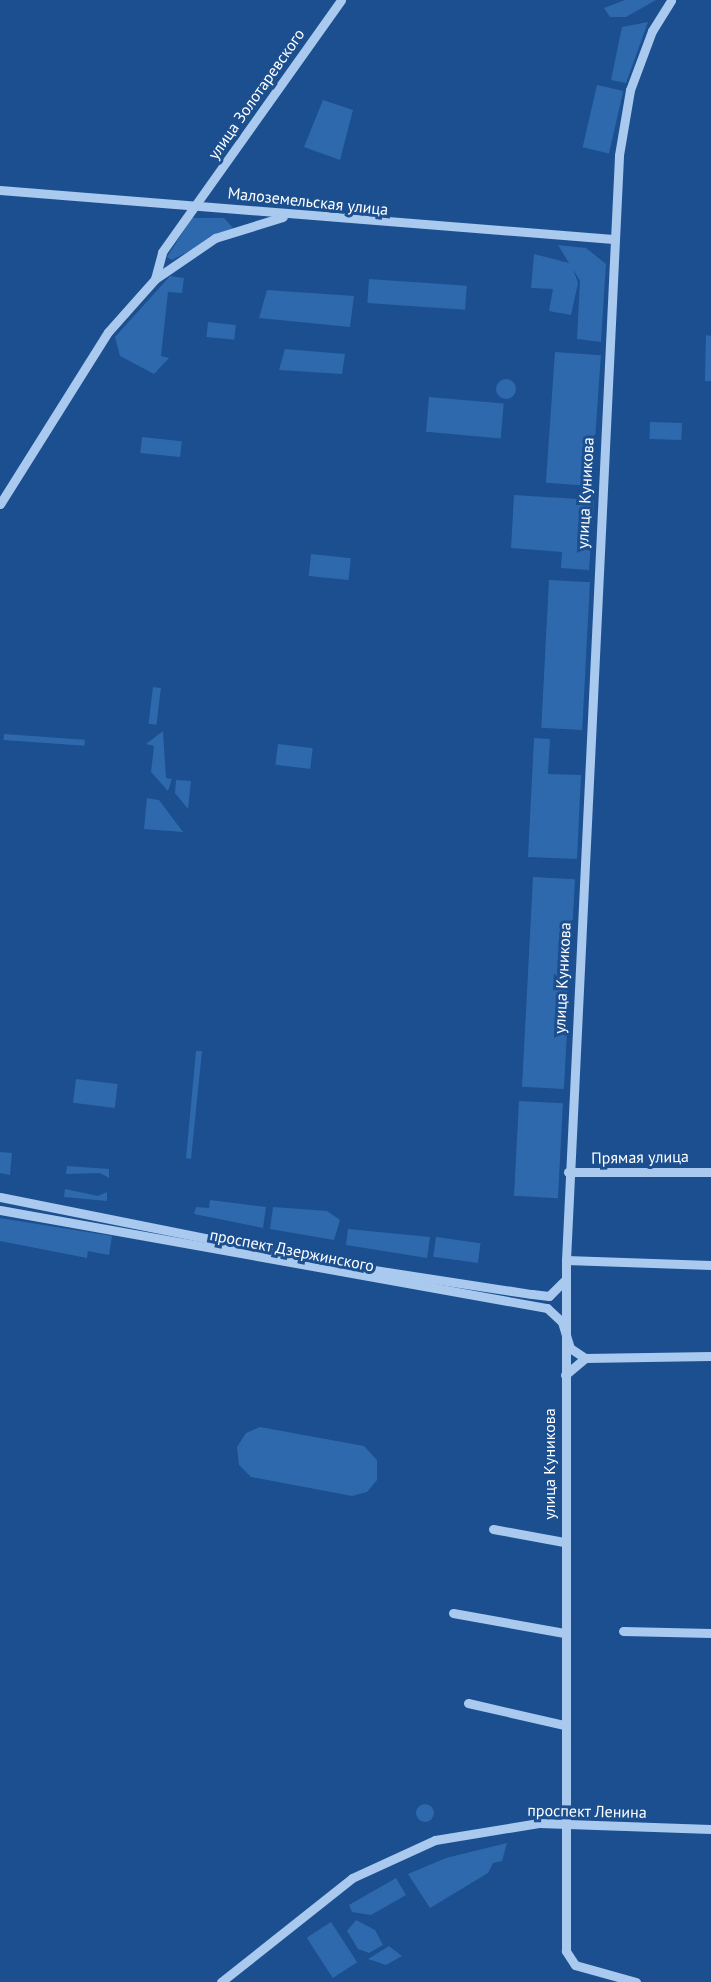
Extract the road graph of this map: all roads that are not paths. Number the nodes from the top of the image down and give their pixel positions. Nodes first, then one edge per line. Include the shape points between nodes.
1 (341, 0) edge
2 (670, 0) edge
3 (0, 190) edge
4 (195, 206) junction
5 (218, 207) junction
6 (292, 216) junction
7 (246, 225) junction
8 (613, 239) junction
9 (154, 279) junction
10 (0, 504) edge
11 (568, 1172) junction
12 (711, 1172) edge
13 (0, 1197) edge
14 (0, 1210) edge
15 (566, 1260) junction
16 (711, 1265) edge
17 (335, 1269) junction
18 (566, 1276) junction
19 (549, 1296) junction
20 (564, 1304) junction
21 (548, 1308) junction
22 (565, 1333) junction
23 (711, 1356) edge
24 (585, 1358) junction
25 (565, 1377) junction
26 (493, 1529) dead end
27 (564, 1542) junction
28 (453, 1613) dead end
29 (623, 1632) dead end
30 (564, 1633) junction
31 (711, 1634) edge
32 (468, 1702) dead end
33 (564, 1725) junction
34 (565, 1822) junction
35 (711, 1829) edge
36 (221, 1982) edge
37 (636, 1982) edge

1 - 4 street, улица Золотаревского
2 - 8 street, улица Куникова via 652,31 630,90
3 - 4 street, Малоземельская улица
4 - 5 street, Малоземельская улица
4 - 9 street, улица Золотаревского via 162,252
5 - 6 street, Малоземельская улица
5 - 7 street
6 - 7 street
6 - 8 street, Малоземельская улица
7 - 9 street via 198,248
8 - 11 street, улица Куникова
9 - 10 street via 108,332
11 - 12 street, Прямая улица
11 - 15 street, улица Куникова
13 - 17 street, проспект Дзержинского
14 - 17 street, проспект Дзержинского
15 - 16 street
15 - 18 street, улица Куникова
17 - 19 street, проспект Дзержинского
17 - 21 street, проспект Дзержинского
18 - 19 street
18 - 20 street, улица Куникова
19 - 20 street
20 - 21 street
20 - 22 street, улица Куникова
21 - 22 street
22 - 24 street via 570,1348
22 - 25 street, улица Куникова
23 - 24 street
24 - 25 street via 574,1362
25 - 27 street, улица Куникова
26 - 27 street
27 - 30 street, улица Куникова
28 - 30 street
29 - 31 street
30 - 33 street, улица Куникова
32 - 33 street
33 - 34 street, улица Куникова
34 - 35 street, проспект Ленина
34 - 36 street, проспект Ленина via 470,1830 392,1857 352,1878
34 - 37 street, улица Куникова via 566,1951 574,1965

